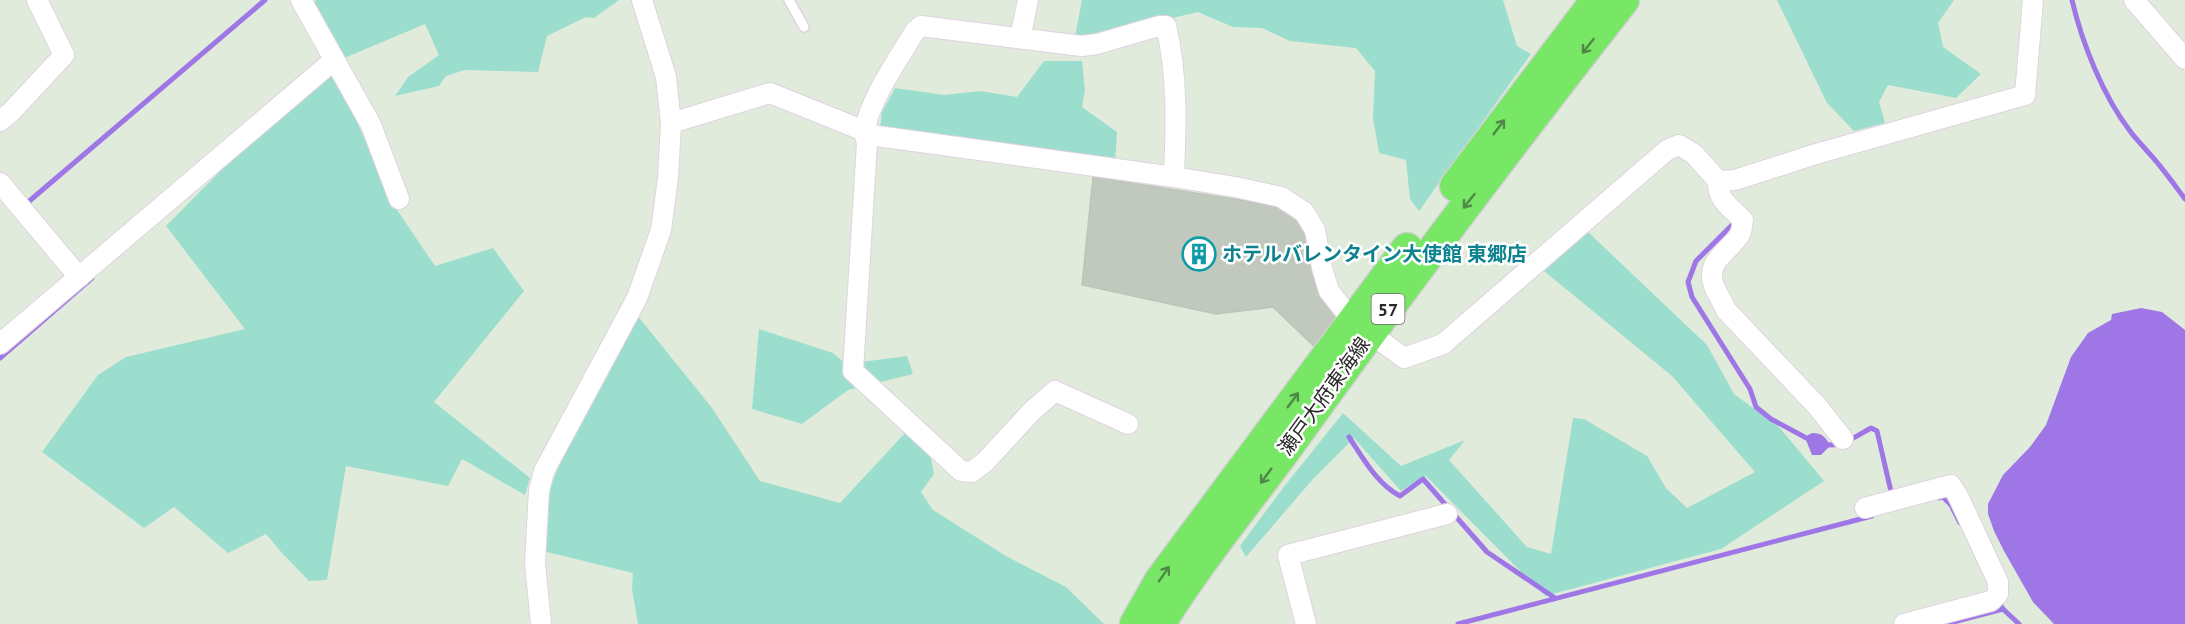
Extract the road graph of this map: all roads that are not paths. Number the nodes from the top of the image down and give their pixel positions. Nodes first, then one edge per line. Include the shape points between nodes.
1 (37, 0) edge
2 (301, 0) edge
3 (642, 0) edge
4 (789, 0) edge
5 (1028, 0) edge
6 (1596, 0) edge
7 (1624, 0) edge
8 (2033, 0) edge
9 (2134, 0) edge
10 (804, 27) dead end
11 (1020, 38) junction
12 (2185, 59) edge
13 (334, 60) junction
14 (0, 121) edge
15 (671, 123) junction
16 (864, 132) junction
17 (1174, 177) junction
18 (1718, 181) junction
19 (0, 183) edge
20 (399, 199) dead end
21 (79, 277) junction
22 (1360, 327) junction
23 (0, 344) edge
24 (1128, 424) dead end
25 (1843, 439) dead end
26 (1865, 508) dead end
27 (1447, 514) dead end
28 (541, 624) edge
29 (1135, 624) edge
30 (1160, 624) edge
31 (1306, 624) edge
32 (1904, 624) edge

1 - 14 street via 64,55
2 - 13 street
3 - 15 street via 666,77
4 - 10 lane
5 - 11 street
22 -> 6 main road, 瀬戸大府東海線 / 57
7 -> 22 main road, 瀬戸大府東海線 / 57
8 - 18 street via 2025,95 1735,180
9 - 12 street
11 - 16 street via 921,26 879,94
11 - 17 street via 1082,46 1166,27 1175,100
13 - 20 street via 371,124
13 - 21 street
15 - 16 street via 770,93
15 - 28 street via 661,230 637,298 555,448 538,491 535,563
16 - 17 street
16 - 24 street via 867,143 853,371 961,471 972,472 985,462 1055,391
17 - 22 street via 1281,197 1304,212 1315,230 1329,291
18 - 22 street via 1694,154 1680,145 1667,150 1443,344 1404,358
18 - 25 street via 1722,199 1743,220 1741,233 1720,255 1712,277 1721,300
19 - 21 street
21 - 23 street
29 -> 22 main road, 瀬戸大府東海線 / 57 via 1160,580
22 -> 30 main road, 瀬戸大府東海線 / 57 via 1262,482
26 - 32 street via 1950,485 1998,582 1998,594 1991,601
27 - 31 street via 1288,555

